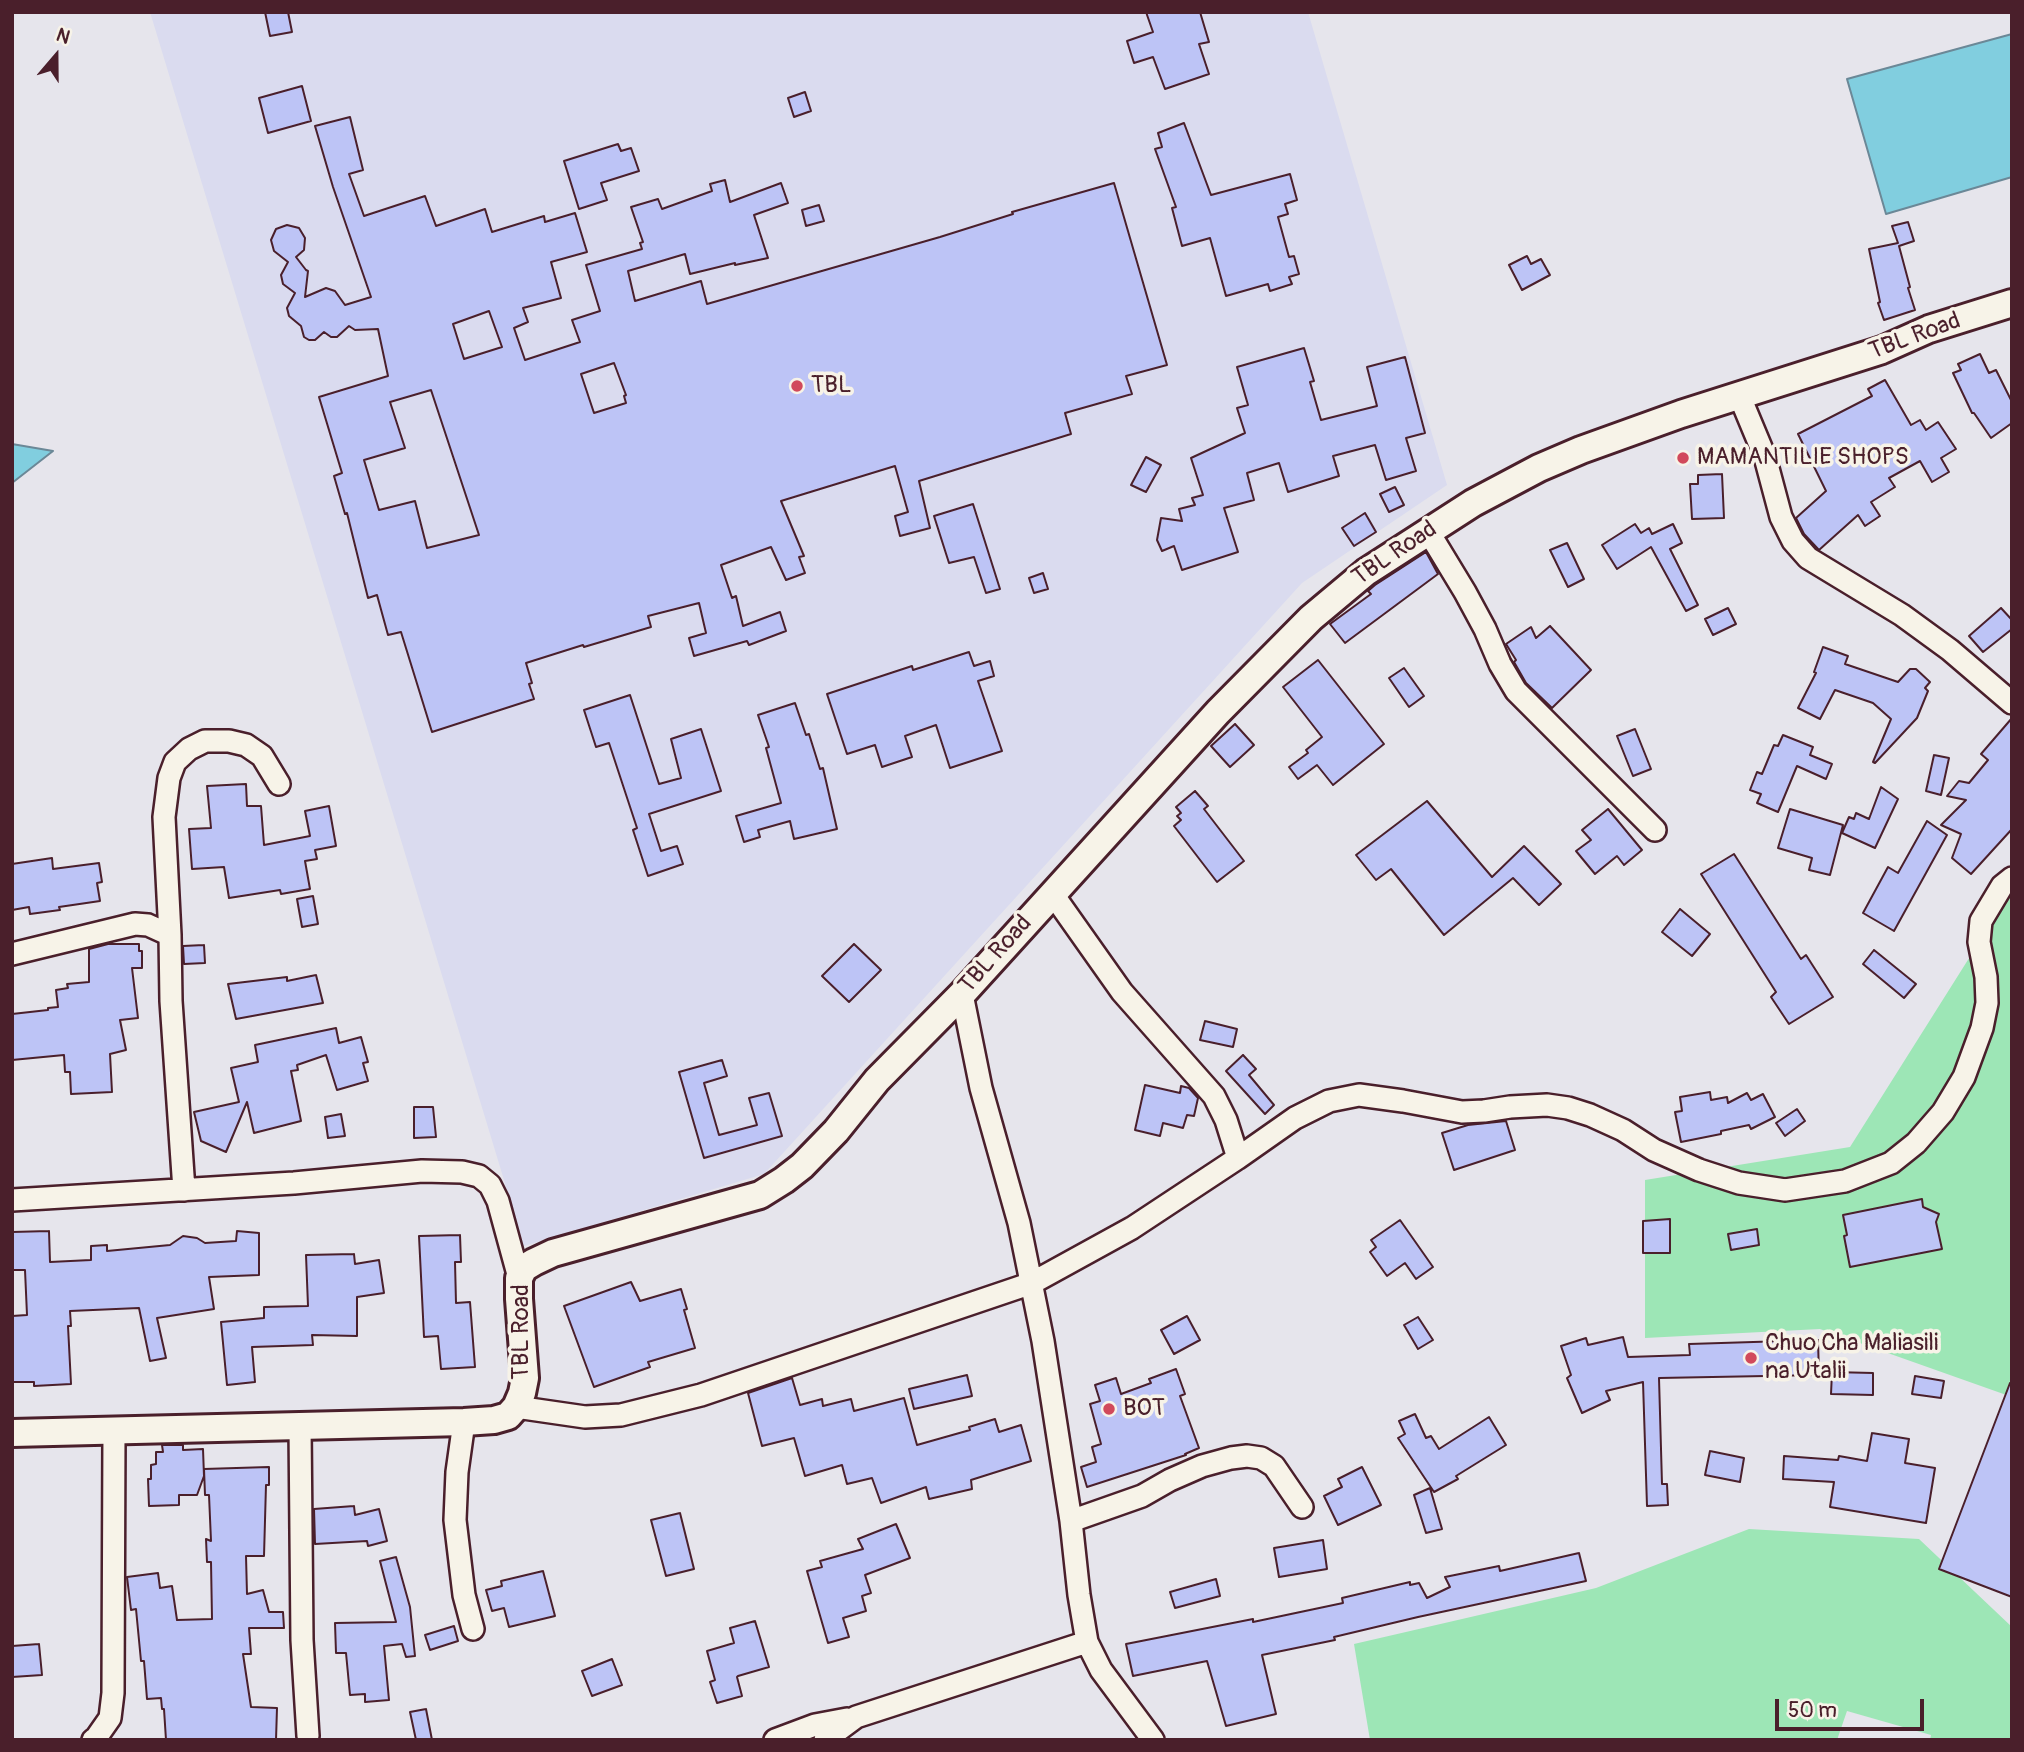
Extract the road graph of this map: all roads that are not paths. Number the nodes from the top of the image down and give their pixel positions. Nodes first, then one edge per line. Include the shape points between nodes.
1 (2012, 303) edge
2 (1740, 397) junction
3 (1429, 531) junction
4 (2012, 704) edge
5 (279, 784) dead end
6 (1655, 830) dead end
7 (2012, 878) edge
8 (1052, 893) junction
9 (170, 935) junction
10 (12, 954) edge
11 (962, 993) junction
12 (1238, 1158) junction
13 (184, 1190) junction
14 (12, 1200) edge
15 (519, 1278) junction
16 (1031, 1283) junction
17 (516, 1407) junction
18 (464, 1422) junction
19 (300, 1426) junction
20 (114, 1431) junction
21 (12, 1433) edge
22 (1302, 1507) dead end
23 (1071, 1521) junction
24 (473, 1629) dead end
25 (1087, 1642) junction
26 (856, 1717) junction
27 (308, 1736) dead end
28 (96, 1739) edge
29 (775, 1740) edge
30 (825, 1740) edge
31 (1153, 1740) edge

1 - 2 street, TBL Road
2 - 3 street, TBL Road via 1681,414 1539,468
2 - 4 street via 1765,457 1781,517 1808,558 1902,615
3 - 6 street via 1516,691
3 - 8 street, TBL Road via 1367,572 1311,618
5 - 9 street via 262,756 229,741 205,741 175,762 164,817
7 - 12 street via 1981,921 1979,942 1987,1003 1964,1077 1943,1112 1916,1143 1891,1163 1845,1181 1785,1190 1739,1183 1699,1170 1623,1130 1568,1108 1462,1112 1359,1095 1329,1101 1296,1118
8 - 11 street, TBL Road
8 - 12 street via 1122,992 1214,1096
9 - 10 street via 135,924
9 - 13 street
11 - 15 street, TBL Road via 877,1080 836,1131 784,1180 760,1195 553,1254 524,1268
11 - 16 street via 981,1088
12 - 16 street via 1132,1228
13 - 14 street
13 - 15 street via 422,1171 479,1176 494,1193
15 - 17 street, TBL Road via 525,1378
16 - 17 street via 701,1395 621,1415 585,1417
16 - 23 street
17 - 18 street, TBL Road via 508,1416
18 - 19 street, TBL Road
18 - 24 street via 455,1520
19 - 20 street, TBL Road
19 - 27 street via 302,1640
20 - 21 street, TBL Road
20 - 28 street via 113,1693 110,1717
22 - 23 street via 1274,1466 1247,1456 1202,1466 1142,1496
23 - 25 street
25 - 26 street
25 - 31 street via 1101,1671
26 - 29 street via 815,1725
26 - 30 street

